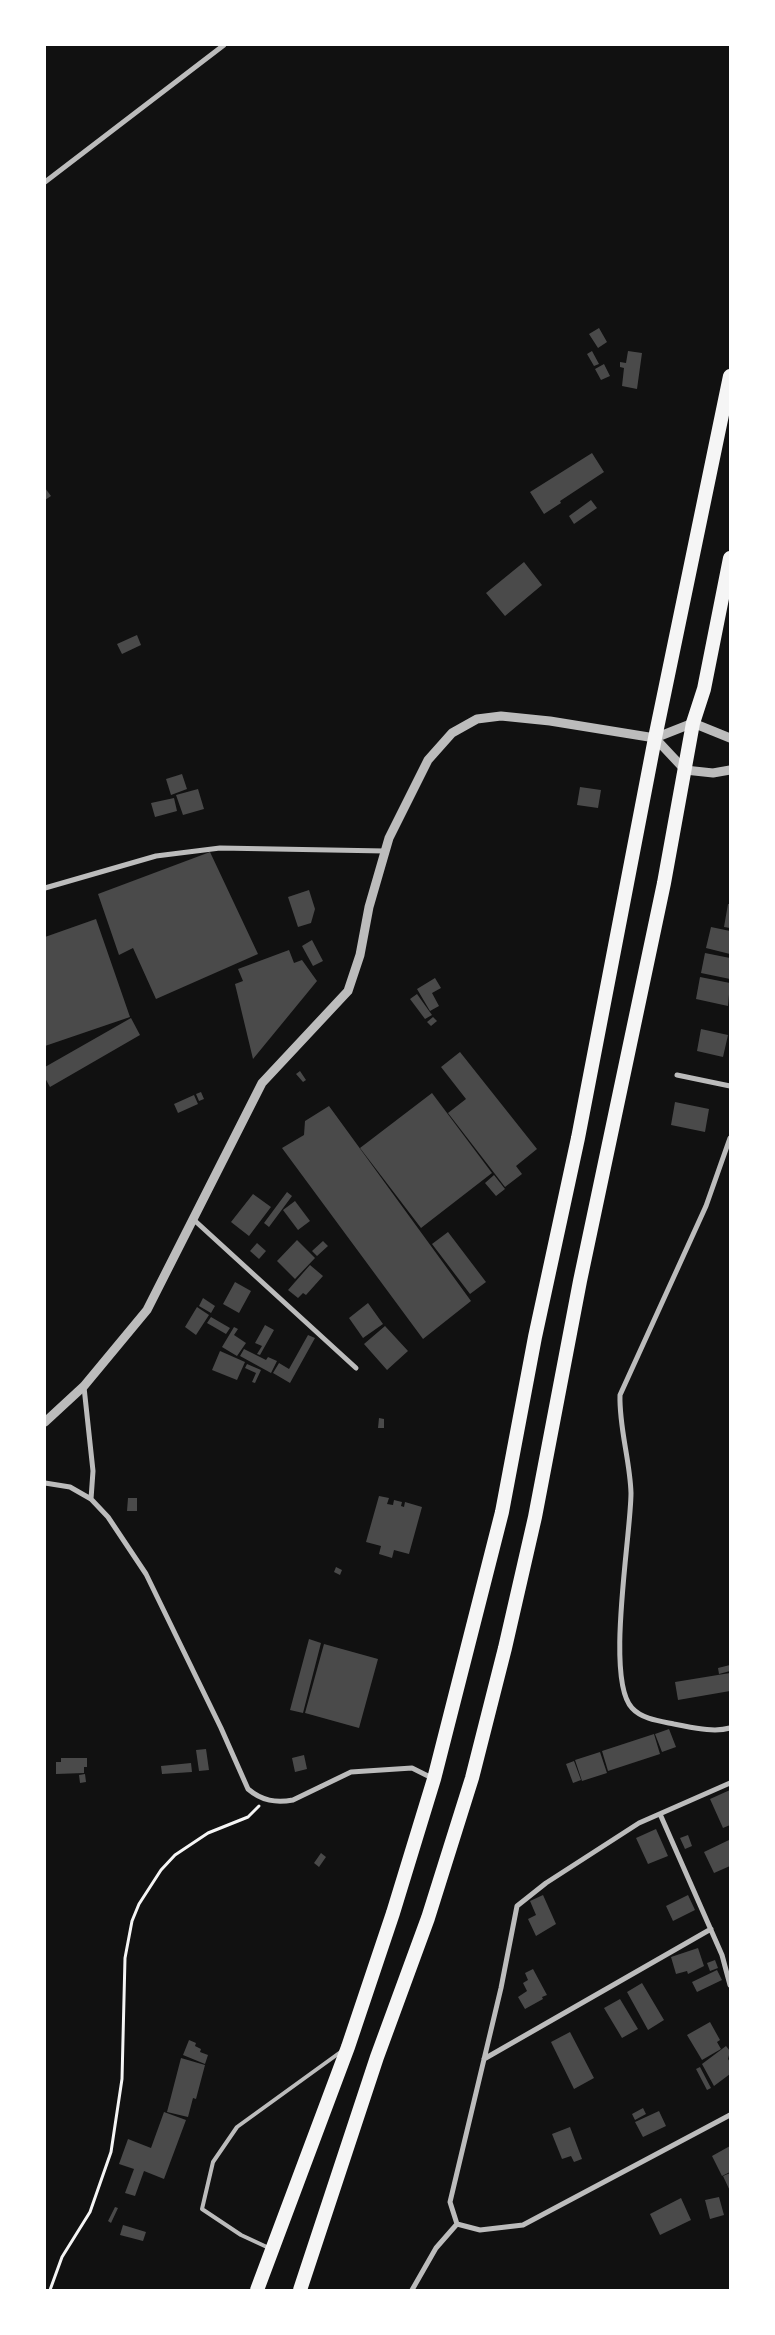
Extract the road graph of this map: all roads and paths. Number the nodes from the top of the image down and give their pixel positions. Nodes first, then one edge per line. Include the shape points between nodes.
1 (224, 45) edge
2 (45, 182) edge
3 (730, 376) edge
4 (730, 558) edge
5 (693, 723) junction
6 (655, 738) junction
7 (730, 738) edge
8 (685, 770) junction
9 (730, 770) edge
10 (385, 851) junction
11 (45, 888) edge
12 (677, 1075) dead end
13 (730, 1086) edge
14 (730, 1138) edge
15 (193, 1219) junction
16 (356, 1368) dead end
17 (84, 1386) junction
18 (45, 1422) edge
19 (45, 1483) edge
20 (91, 1499) junction
21 (730, 1728) edge
22 (434, 1779) junction
23 (730, 1783) edge
24 (263, 1799) junction
25 (660, 1814) junction
26 (711, 1929) junction
27 (730, 1985) edge
28 (348, 2047) junction
29 (484, 2059) junction
30 (730, 2115) edge
31 (458, 2224) junction
32 (272, 2250) junction
33 (50, 2290) edge
34 (257, 2290) edge
35 (300, 2290) edge
36 (412, 2290) edge

1 - 2 street
3 - 6 highway
4 - 5 highway via 704,689
5 - 6 street
5 - 7 street
5 - 8 highway
6 - 8 street
6 - 10 street via 521,718 501,716 476,720 452,733 428,760
6 - 22 highway via 502,1512
8 - 9 street via 713,773
8 - 35 highway via 535,1517 503,1657 472,1778 428,1918 377,2057
10 - 11 street via 220,848 156,856
10 - 15 street via 348,991 262,1083
12 - 13 street
14 - 21 street via 706,1206 620,1395 620,1418 631,1493 619,1654 624,1689 631,1708 647,1718 676,1724 720,1731
15 - 16 street
15 - 17 street via 147,1310
17 - 18 street
17 - 20 street via 93,1471
19 - 20 street via 70,1487
20 - 24 street via 108,1517 146,1574 248,1789
22 - 24 street via 412,1768 352,1772 293,1800 273,1802
22 - 28 highway
23 - 25 street
24 - 33 path via 258,1809 248,1817 208,1833 175,1855 139,1904 132,1921 125,1958 122,2079 111,2152 90,2212 62,2257
25 - 26 street
25 - 29 street via 639,1823 546,1883 517,1906
26 - 27 street
26 - 29 street
28 - 32 highway
28 - 32 lane via 237,2127 213,2162 202,2209 241,2235
29 - 31 street via 450,2202
30 - 31 street via 523,2225 480,2230
31 - 36 street via 436,2248
32 - 34 highway

